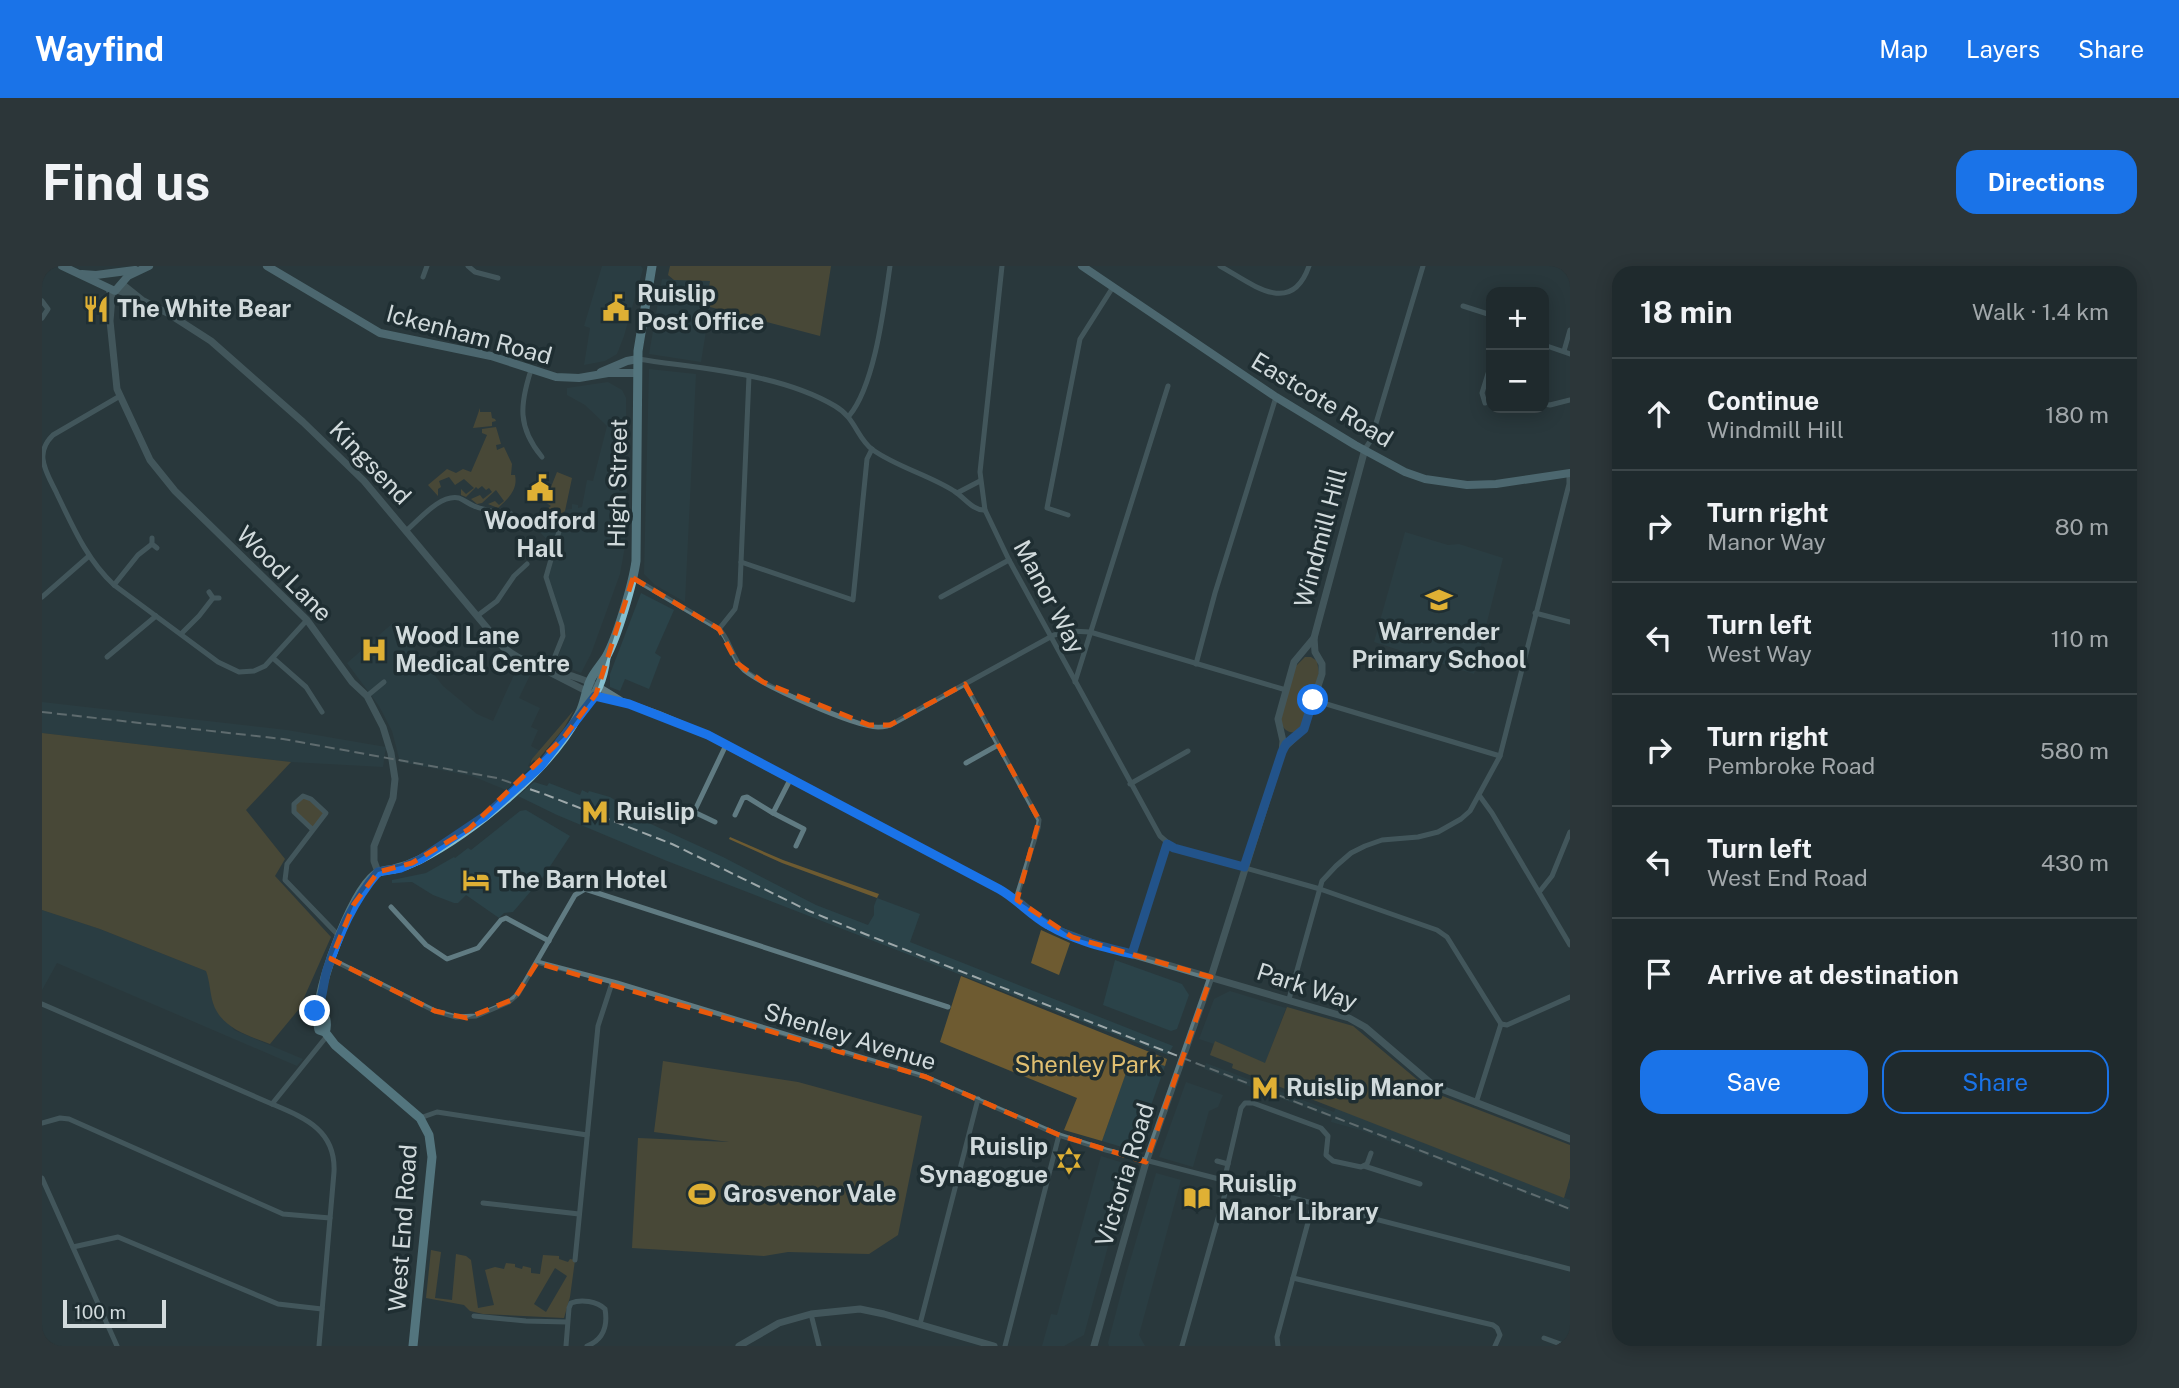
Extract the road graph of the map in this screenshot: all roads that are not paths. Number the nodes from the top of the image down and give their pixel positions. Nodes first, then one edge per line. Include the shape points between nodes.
1 (62, 266) edge
2 (267, 266) edge
3 (427, 266) edge
4 (468, 266) edge
5 (652, 266) edge
6 (890, 266) edge
7 (1003, 266) edge
8 (1082, 266) edge
9 (1220, 266) edge
10 (1308, 266) edge
11 (1423, 266) edge
12 (1563, 266) edge
13 (146, 267) edge
14 (1570, 268) edge
15 (123, 269) edge
16 (79, 274) junction
17 (113, 274) junction
18 (423, 277) dead end
19 (498, 278) dead end
20 (116, 287) junction
21 (1113, 287) junction
22 (42, 301) edge
23 (1463, 306) dead end
24 (1486, 313) edge
25 (42, 318) edge
26 (1570, 330) edge
27 (1549, 347) edge
28 (1567, 353) edge
29 (638, 359) junction
30 (531, 370) junction
31 (638, 373) junction
32 (595, 375) junction
33 (749, 376) junction
34 (1486, 380) edge
35 (1168, 386) dead end
36 (120, 396) junction
37 (1276, 397) junction
38 (1570, 400) edge
39 (1485, 403) dead end
40 (1549, 405) edge
41 (849, 416) junction
42 (42, 435) edge
43 (49, 439) junction
44 (872, 449) junction
45 (1365, 449) junction
46 (542, 457) dead end
47 (1570, 473) edge
48 (980, 481) junction
49 (957, 493) junction
50 (985, 510) junction
51 (511, 514) dead end
52 (1069, 515) dead end
53 (560, 528) dead end
54 (407, 530) junction
55 (154, 543) dead end
56 (89, 556) junction
57 (1009, 560) junction
58 (741, 562) junction
59 (527, 564) dead end
60 (633, 578) junction
61 (114, 585) junction
62 (214, 596) dead end
63 (42, 597) edge
64 (941, 597) dead end
65 (1535, 613) junction
66 (156, 616) junction
67 (477, 616) junction
68 (307, 620) junction
69 (1570, 622) edge
70 (719, 629) junction
71 (1090, 632) junction
72 (181, 634) junction
73 (1050, 637) junction
74 (1314, 638) junction
75 (107, 657) dead end
76 (273, 657) junction
77 (1196, 664) junction
78 (549, 672) junction
79 (384, 682) dead end
80 (1075, 682) junction
81 (965, 684) junction
82 (594, 689) junction
83 (1286, 690) junction
84 (367, 696) junction
85 (1313, 700) junction
86 (322, 712) dead end
87 (726, 745) junction
88 (998, 745) junction
89 (1188, 751) dead end
90 (1282, 752) junction
91 (1500, 756) junction
92 (966, 763) dead end
93 (791, 778) junction
94 (1130, 783) junction
95 (1479, 795) junction
96 (773, 813) junction
97 (735, 816) dead end
98 (715, 822) dead end
99 (313, 830) junction
100 (1570, 832) edge
101 (1167, 844) junction
102 (796, 846) dead end
103 (1244, 867) junction
104 (378, 872) junction
105 (1320, 889) junction
106 (1540, 891) junction
107 (1016, 899) junction
108 (391, 906) dead end
109 (340, 937) junction
110 (549, 941) junction
111 (1570, 945) edge
112 (1132, 954) junction
113 (331, 959) junction
114 (537, 962) junction
115 (1211, 977) junction
116 (612, 983) junction
117 (1570, 997) edge
118 (1289, 999) junction
119 (42, 1004) edge
120 (948, 1007) dead end
121 (1502, 1024) junction
122 (326, 1034) junction
123 (978, 1099) junction
124 (1476, 1103) junction
125 (272, 1104) junction
126 (1229, 1117) dead end
127 (419, 1118) junction
128 (1238, 1119) junction
129 (42, 1122) edge
130 (587, 1135) junction
131 (1059, 1135) junction
132 (1570, 1139) edge
133 (1371, 1153) dead end
134 (1217, 1161) dead end
135 (1146, 1162) junction
136 (1228, 1164) junction
137 (1364, 1166) junction
138 (42, 1178) edge
139 (1226, 1182) junction
140 (1420, 1184) dead end
141 (483, 1203) dead end
142 (1313, 1205) junction
143 (579, 1214) junction
144 (330, 1218) junction
145 (72, 1247) junction
146 (575, 1260) dead end
147 (1570, 1269) edge
148 (1293, 1278) junction
149 (322, 1309) junction
150 (811, 1314) junction
151 (474, 1316) dead end
152 (568, 1322) junction
153 (920, 1324) junction
154 (1544, 1338) dead end
155 (117, 1346) edge
156 (319, 1346) edge
157 (413, 1346) edge
158 (566, 1346) edge
159 (587, 1346) edge
160 (739, 1346) edge
161 (820, 1346) edge
162 (994, 1346) edge
163 (1005, 1346) edge
164 (1094, 1346) edge
165 (1182, 1346) edge
166 (1279, 1346) edge
167 (1495, 1346) edge
168 (1566, 1346) edge

1 - 16 main road
2 - 30 main road, Ickenham Road via 380,333 491,356
3 - 18 street
4 - 19 street
5 - 29 main road, High Street
6 - 41 street via 875,353
7 - 48 street, Manor Way
8 - 21 main road, Eastcote Road
9 - 10 street via 1267,292 1283,294 1298,286
11 - 45 street
12 - 14 street
13 - 15 main road
13 - 20 main road
15 - 17 main road
16 - 17 main road
16 - 20 main road
17 - 20 main road via 121,278
17 - 20 main road via 106,279
20 - 36 street, Wood Lane via 111,312 114,378
20 - 54 street, Kingsend via 195,330 241,366 344,461
21 - 37 main road, Eastcote Road
21 - 52 street via 1080,339 1069,394 1047,508
22 - 25 street via 48,309
23 - 24 street
26 - 28 street
27 - 28 street
29 - 31 main road, High Street
29 - 32 main road, Ickenham Road
29 - 33 street
30 - 32 main road, Ickenham Road via 568,379
30 - 46 street via 523,416 528,436
31 - 32 main road, Ickenham Road
31 - 60 main road, High Street
33 - 41 street via 808,394
33 - 58 street
34 - 39 street
35 - 71 street
36 - 43 street
36 - 68 street, Wood Lane via 142,446 166,482
37 - 45 main road, Eastcote Road
37 - 77 street
38 - 40 street
41 - 44 street
42 - 43 street
43 - 56 street via 44,467
44 - 49 street
44 - 58 street via 867,459 853,600
45 - 47 main road, Eastcote Road via 1425,480 1450,484 1496,484
45 - 74 street, Windmill Hill
47 - 65 street
48 - 49 street
48 - 50 street, Manor Way
49 - 50 street
50 - 57 street, Manor Way
51 - 54 street via 504,519 494,510 450,498
53 - 78 street via 546,577 563,636
54 - 67 street, Kingsend
55 - 61 street
56 - 61 street
56 - 63 street
57 - 64 street
57 - 73 street, Manor Way
58 - 70 street via 737,605
59 - 67 street via 497,601
60 - 70 street
60 - 82 main road, High Street
61 - 66 street
62 - 72 street
65 - 69 street
65 - 91 street
66 - 72 street
66 - 75 street
67 - 78 street, Kingsend via 512,654
68 - 76 street
68 - 84 street, Wood Lane
70 - 81 street via 737,663 763,682 869,725 894,723
71 - 73 street
71 - 77 street
71 - 80 street
72 - 76 street via 232,670 254,671
73 - 80 street, Manor Way
73 - 81 street
74 - 83 street, Windmill Hill via 1294,662
74 - 85 street, Windmill Hill via 1322,668
76 - 86 street via 306,687
77 - 83 street
78 - 82 street, Kingsend
79 - 84 street
80 - 94 street, Manor Way
81 - 88 street
82 - 87 street, Kingsend
82 - 104 main road via 540,767 495,808 421,859
83 - 90 street, Windmill Hill via 1278,719
84 - 104 street, Wood Lane via 387,738 394,769 393,798 374,846
85 - 90 street, Windmill Hill via 1304,729
85 - 91 street
87 - 93 street, Kingsend
87 - 98 street via 694,812
88 - 92 street
88 - 107 street via 1039,823
89 - 94 street
90 - 103 street, Windmill Hill
91 - 95 street
93 - 96 street
93 - 107 street, Park Way
94 - 101 street, Manor Way
95 - 105 street via 1461,819 1438,832 1382,840 1351,853 1322,881
95 - 106 street
96 - 97 street via 743,797
96 - 102 street via 804,829
99 - 99 street via 326,813 303,796 294,804 294,813
99 - 109 street via 287,864 285,880
100 - 106 street via 1552,876
101 - 103 street
101 - 112 street
103 - 105 street
103 - 115 street, Windmill Hill
104 - 109 main road via 354,904
105 - 118 street
105 - 121 street via 1447,937
106 - 111 street
107 - 112 street, Park Way via 1057,930
108 - 110 street via 426,945 447,959 478,948 506,918
109 - 113 main road
110 - 114 street
110 - 120 street via 575,895 589,890
112 - 115 street, Park Way
113 - 114 street via 435,1011 467,1018 514,999
113 - 122 main road via 320,1007
114 - 116 street, Shenley Avenue
115 - 118 street, Park Way
115 - 135 street, Victoria Road
116 - 123 street, Shenley Avenue via 926,1077
116 - 130 street via 598,1026
117 - 121 street
118 - 124 street, Park Way via 1357,1021 1434,1086
119 - 125 street
121 - 124 street
122 - 125 street
122 - 127 main road, West End Road
123 - 131 street, Shenley Avenue
123 - 153 street
124 - 132 street, Park Way
125 - 144 street via 307,1120 332,1148
126 - 128 street
127 - 130 street via 437,1112
127 - 157 main road, West End Road via 429,1135 432,1157
128 - 136 street
128 - 137 street via 1243,1104 1250,1102 1321,1128 1328,1136 1328,1158
129 - 144 street via 69,1119 283,1214
130 - 143 street
131 - 135 street, Shenley Avenue
131 - 163 street
133 - 137 street
134 - 136 street
135 - 139 street, Shenley Avenue
135 - 164 street, Victoria Road
136 - 139 street
137 - 140 street
138 - 145 street
139 - 142 street, Shenley Avenue
139 - 165 street
141 - 143 street
142 - 147 street, Shenley Avenue
142 - 148 street
143 - 146 street
144 - 149 street
145 - 149 street via 118,1237 278,1304
145 - 155 street
148 - 166 street via 1277,1337
148 - 167 street via 1493,1325 1500,1335
149 - 156 street
150 - 153 street via 860,1309
150 - 160 street via 779,1323
150 - 161 street
151 - 152 street
152 - 158 street
152 - 159 street via 575,1301 605,1309 600,1339
153 - 162 street
154 - 168 street

